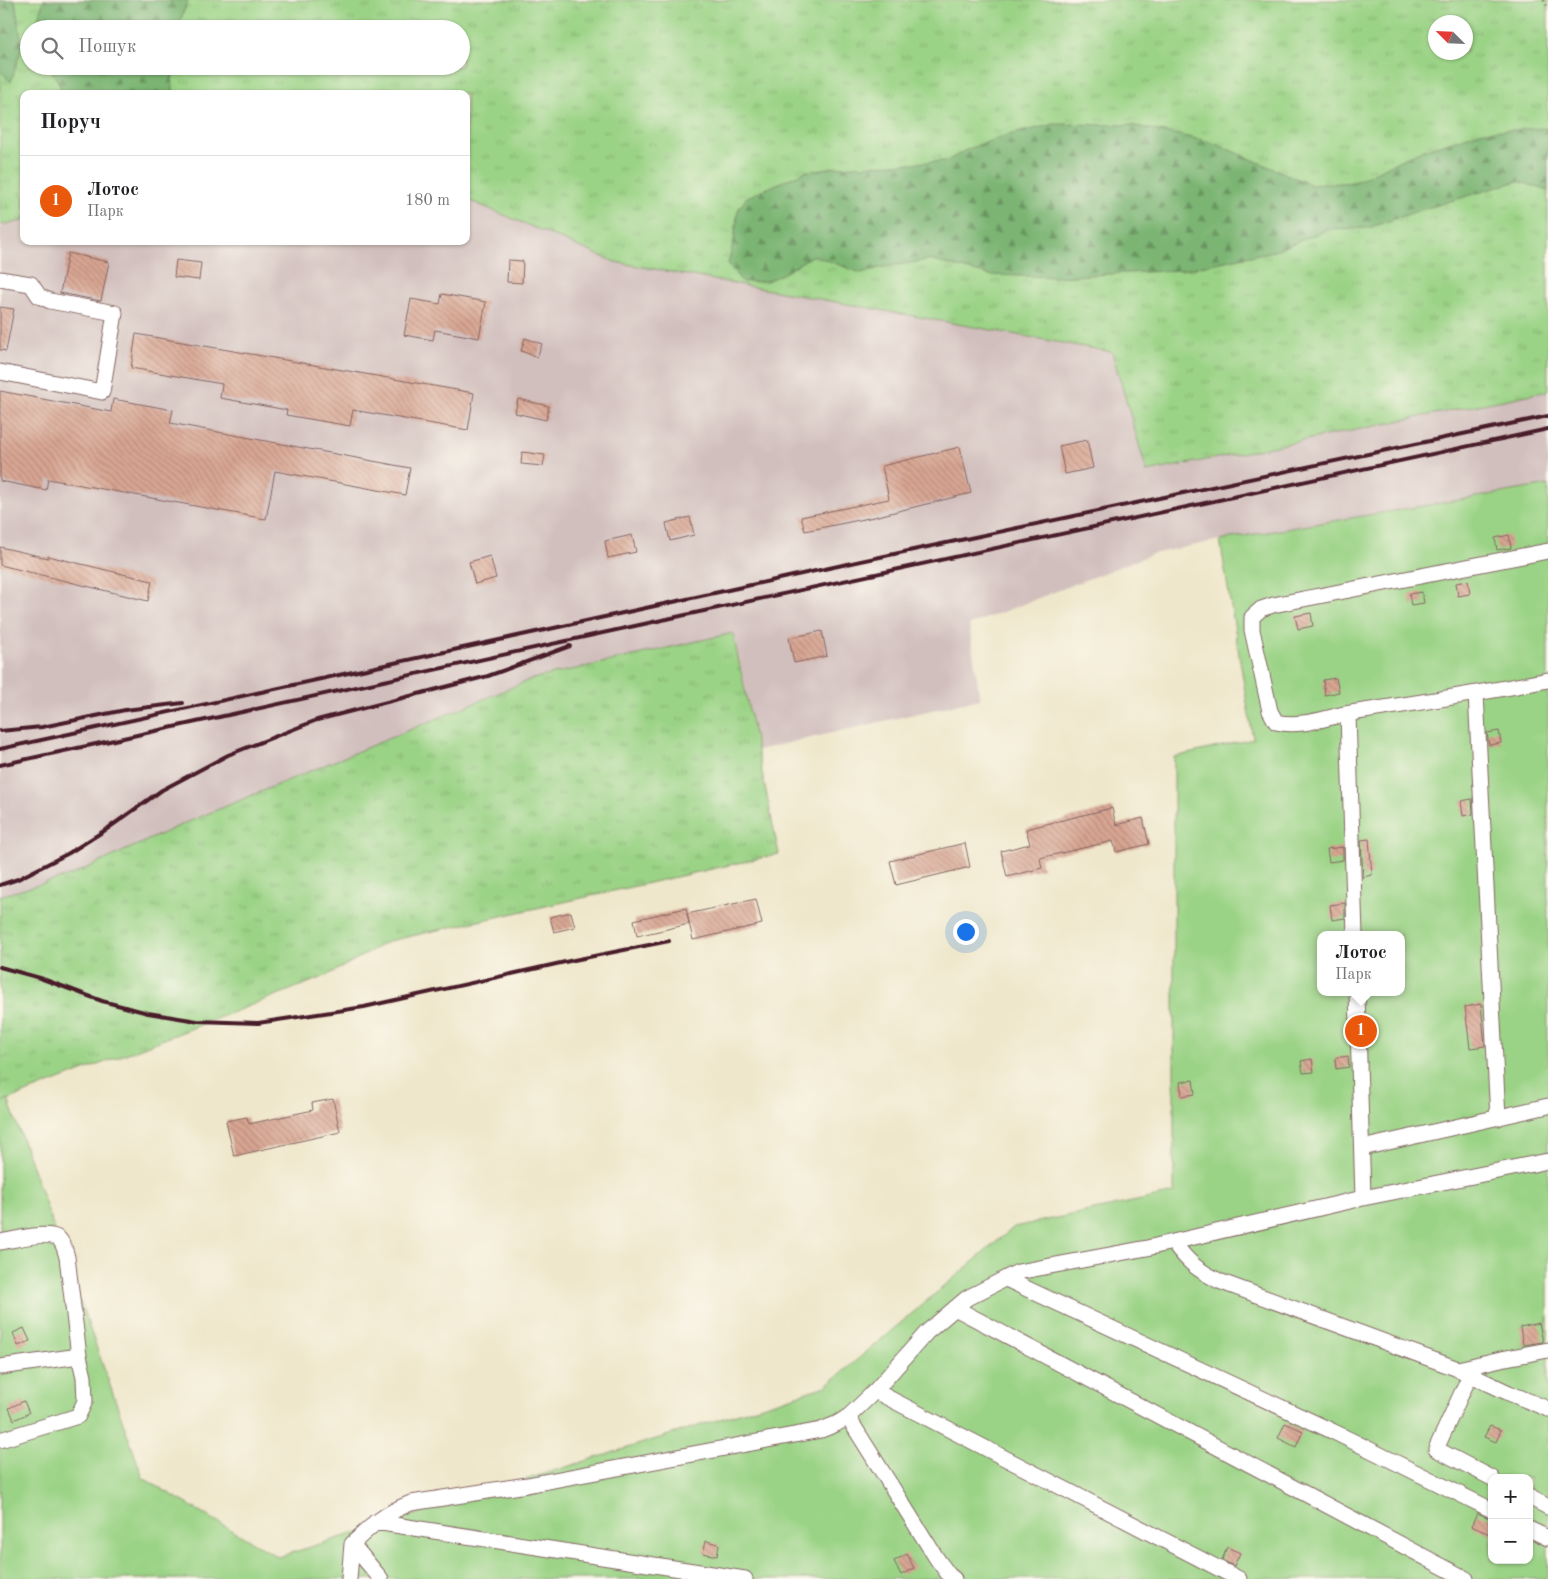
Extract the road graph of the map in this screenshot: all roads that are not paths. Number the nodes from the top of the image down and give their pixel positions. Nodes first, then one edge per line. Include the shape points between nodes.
1 (0, 279) edge
2 (0, 372) edge
3 (1548, 552) edge
4 (1548, 680) edge
5 (1476, 694) junction
6 (1348, 714) junction
7 (1355, 931) edge
8 (1357, 996) edge
9 (1548, 1106) edge
10 (1498, 1118) junction
11 (1362, 1148) junction
12 (1548, 1160) edge
13 (1363, 1198) junction
14 (0, 1242) edge
15 (1173, 1242) junction
16 (1006, 1279) junction
17 (955, 1308) junction
18 (1548, 1350) edge
19 (79, 1356) junction
20 (0, 1367) edge
21 (1464, 1372) junction
22 (875, 1391) junction
23 (1548, 1409) edge
24 (848, 1417) junction
25 (0, 1440) edge
26 (1488, 1476) edge
27 (1533, 1499) edge
28 (1548, 1507) edge
29 (1488, 1508) edge
30 (375, 1522) junction
31 (1533, 1531) edge
32 (1548, 1538) edge
33 (352, 1544) junction
34 (349, 1579) edge
35 (381, 1579) edge
36 (745, 1579) edge
37 (954, 1579) edge
38 (1239, 1579) edge
39 (1466, 1579) edge

1 - 2 street via 31,284 39,296 50,301 115,312 102,392
3 - 6 street via 1286,602 1261,610 1252,617 1270,710 1276,722 1288,725 1309,723
4 - 5 street
5 - 6 street
5 - 10 street
6 - 7 street
8 - 11 street
9 - 10 street
10 - 11 street
11 - 13 street
12 - 13 street
13 - 15 street
14 - 19 street via 47,1235 58,1238 64,1246
15 - 16 street via 1018,1272
15 - 21 street via 1198,1270 1219,1281
16 - 17 street via 967,1298
16 - 29 street via 1332,1431
17 - 22 street via 927,1332
17 - 39 street
18 - 21 street via 1501,1359
19 - 20 street
19 - 25 street via 85,1401 78,1416
21 - 23 street
21 - 26 street via 1436,1450
22 - 24 street
22 - 38 street
24 - 30 street via 821,1430 411,1503
24 - 37 street via 937,1559
27 - 28 street
30 - 33 street
30 - 36 street
31 - 32 street
33 - 34 street
33 - 35 street

